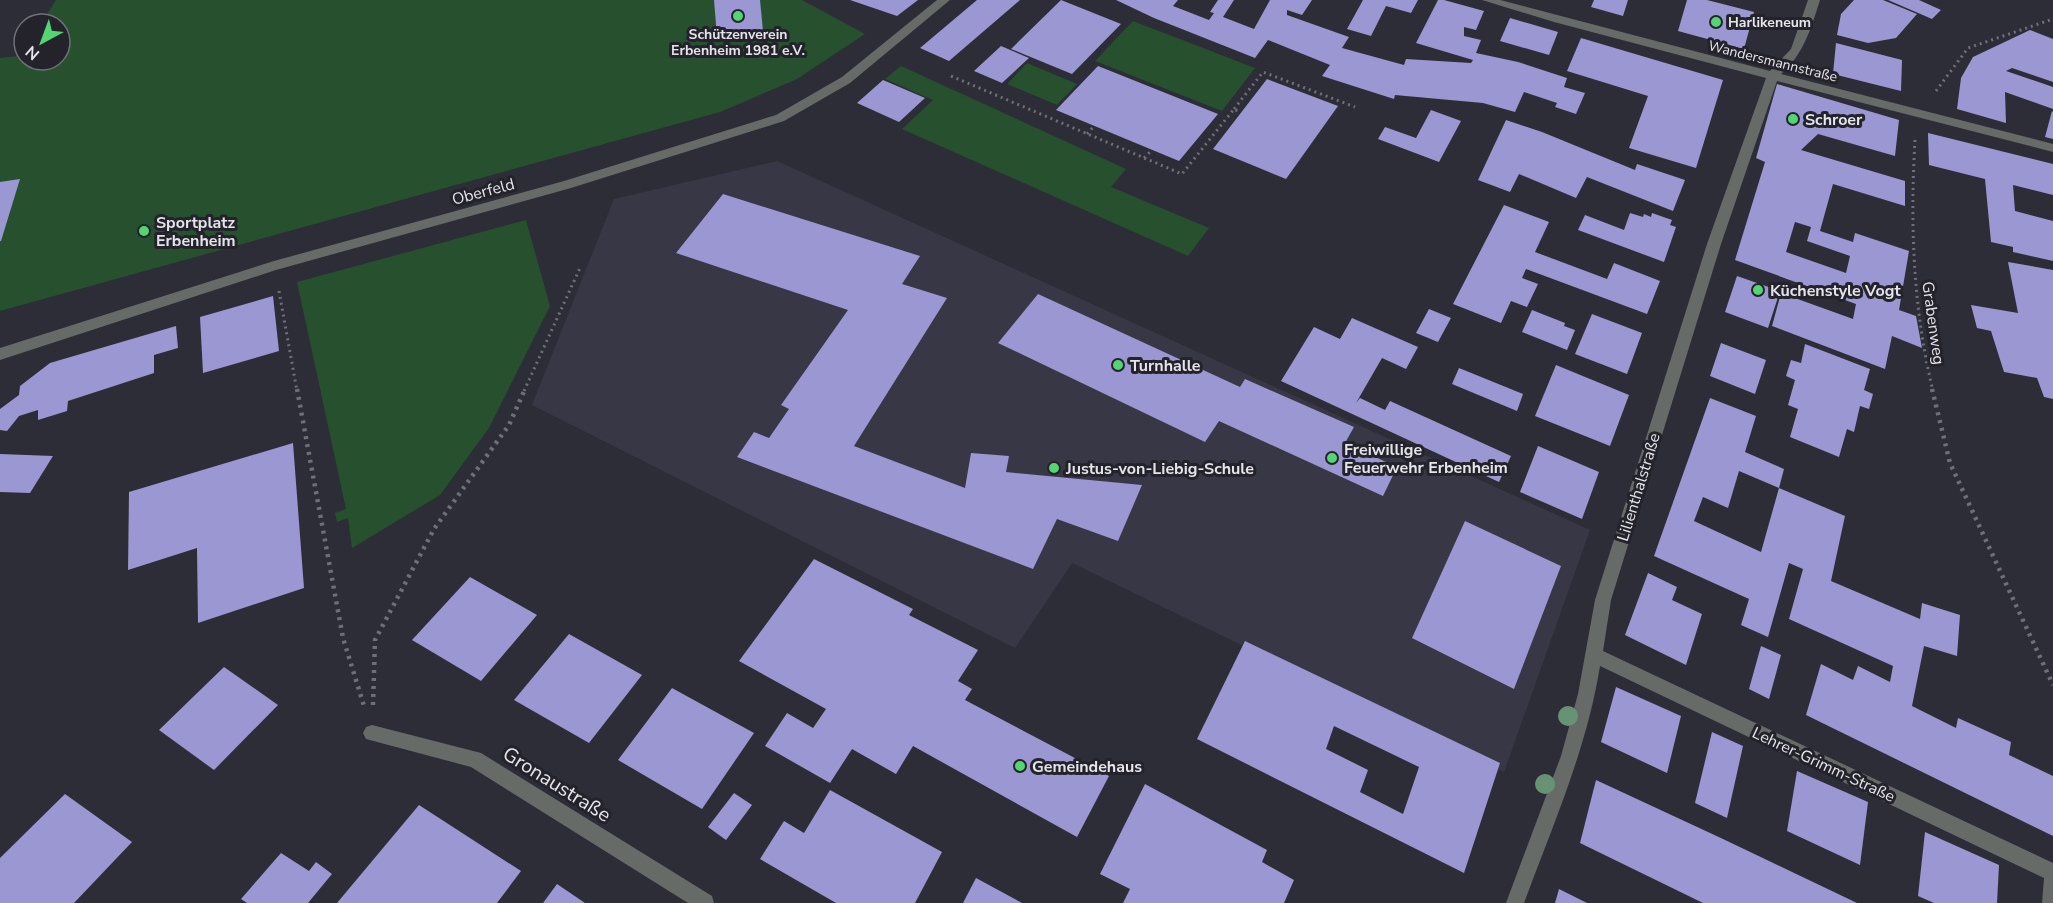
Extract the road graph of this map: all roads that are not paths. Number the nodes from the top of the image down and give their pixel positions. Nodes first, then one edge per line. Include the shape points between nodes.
1 (944, 0) edge
2 (1487, 0) edge
3 (1814, 0) edge
4 (1773, 75) junction
5 (2053, 148) edge
6 (0, 354) edge
7 (1594, 655) junction
8 (372, 733) road end
9 (2053, 875) edge
10 (705, 903) edge
11 (1515, 903) edge
12 (2051, 903) edge

1 - 6 street, Oberfeld via 846,80 780,118 567,185 274,266
2 - 4 street, Wandersmannstraße
3 - 4 street via 1799,46 1790,62
4 - 5 street, Wandersmannstraße
4 - 7 street, Lilienthalstraße via 1714,244 1603,600
7 - 9 street, Lehrer-Grimm-Straße
7 - 11 street, Lilienthalstraße via 1570,756
8 - 10 street, Gronaustraße via 475,759
9 - 12 street

